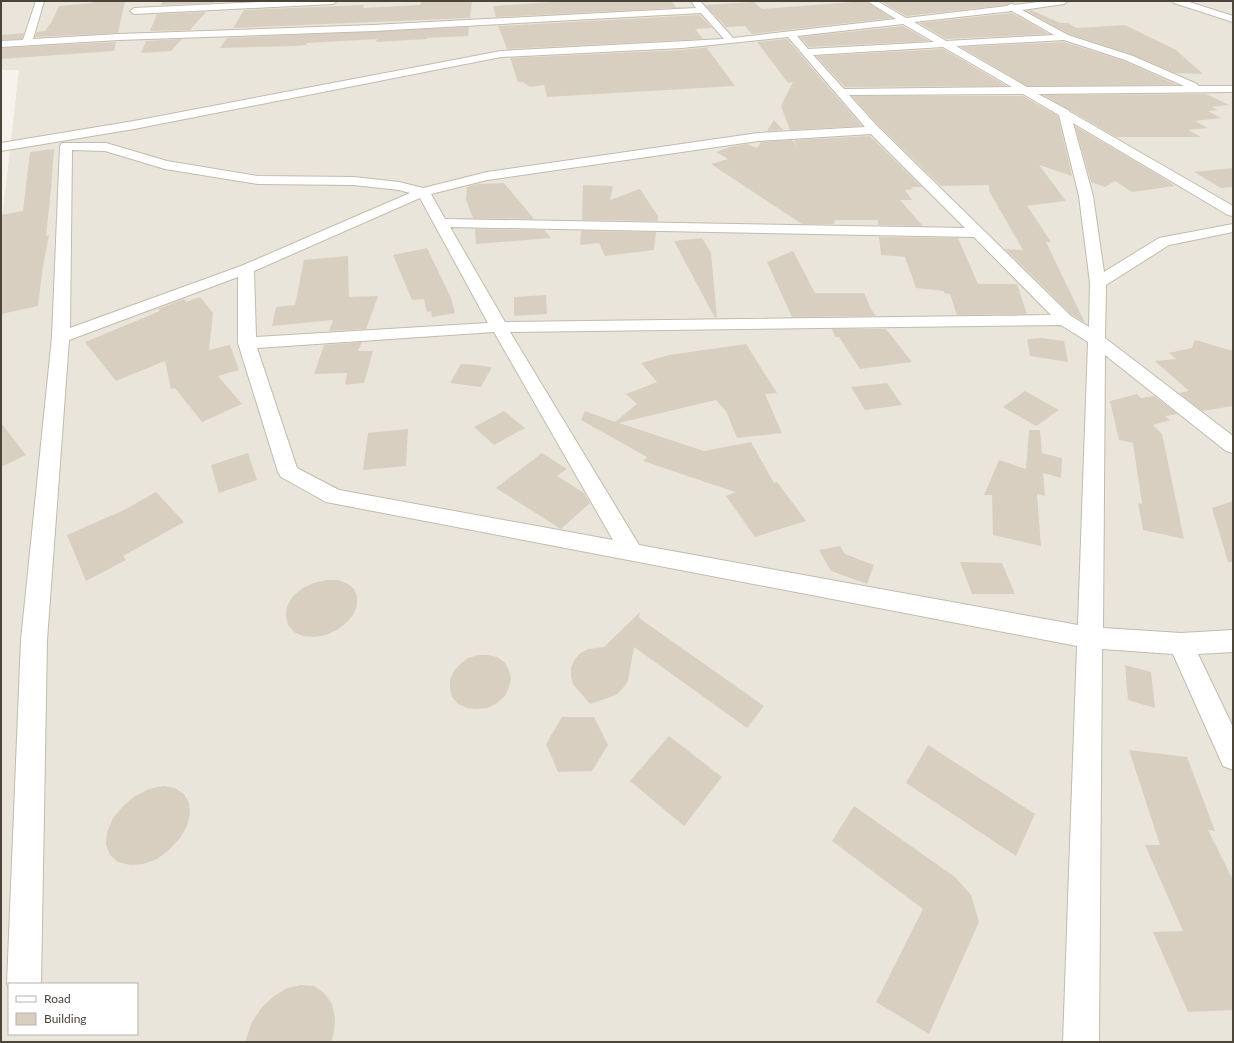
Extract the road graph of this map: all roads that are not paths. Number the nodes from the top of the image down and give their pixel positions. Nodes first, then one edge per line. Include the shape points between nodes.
1 (40, 1) edge
2 (136, 1) edge
3 (333, 1) edge
4 (695, 1) edge
5 (871, 1) edge
6 (997, 1) edge
7 (1064, 1) edge
8 (1177, 1) edge
9 (278, 2) edge
10 (195, 4) edge
11 (1015, 8) junction
12 (703, 10) junction
13 (1233, 19) edge
14 (906, 21) junction
15 (791, 35) junction
16 (1065, 37) junction
17 (730, 41) junction
18 (27, 43) junction
19 (1, 44) edge
20 (944, 44) junction
21 (806, 52) junction
22 (1233, 89) edge
23 (1200, 90) junction
24 (1026, 91) junction
25 (840, 92) junction
26 (1220, 98) dead end
27 (1064, 112) junction
28 (874, 130) junction
29 (66, 146) junction
30 (1, 148) edge
31 (422, 192) junction
32 (1233, 212) edge
33 (440, 223) junction
34 (1233, 228) edge
35 (977, 233) junction
36 (246, 269) junction
37 (1098, 283) junction
38 (1065, 320) junction
39 (498, 327) junction
40 (61, 337) junction
41 (1097, 340) junction
42 (247, 343) junction
43 (1233, 427) edge
44 (1213, 431) junction
45 (1233, 446) edge
46 (631, 552) junction
47 (1090, 638) junction
48 (1233, 641) edge
49 (1181, 644) junction
50 (1233, 757) edge
51 (24, 983) edge
52 (1081, 1042) edge

1 - 18 street
2 - 10 street via 132,14
3 - 9 street
4 - 12 street
5 - 14 street
6 - 11 street
7 - 11 street
8 - 13 street
9 - 10 street
11 - 14 street
11 - 16 street
12 - 17 street
12 - 18 street via 373,28 121,34
14 - 15 street
14 - 20 street
15 - 17 street
15 - 21 street
16 - 20 street
16 - 23 street via 1129,58
17 - 30 street via 501,54 134,126
18 - 19 street
20 - 21 street
20 - 24 street
21 - 25 street
22 - 23 street
23 - 24 street
23 - 26 street
24 - 25 street
24 - 27 street
25 - 28 street
27 - 32 street
27 - 37 street via 1086,196
28 - 31 street via 758,138 487,176
28 - 35 street
29 - 30 street
29 - 31 street via 106,147 165,165 258,180 354,181 399,186
29 - 40 street
31 - 33 street
31 - 36 street
33 - 35 street
33 - 39 street
34 - 37 street via 1164,240
35 - 38 street
36 - 40 street
36 - 42 street
37 - 41 street
38 - 39 street
38 - 41 street
39 - 42 street
39 - 46 street
40 - 51 street via 34,640
41 - 44 street
41 - 47 street
42 - 46 street via 288,472 334,497
43 - 44 street
44 - 45 street
46 - 47 street
47 - 49 street
47 - 52 street
48 - 49 street
49 - 50 street

